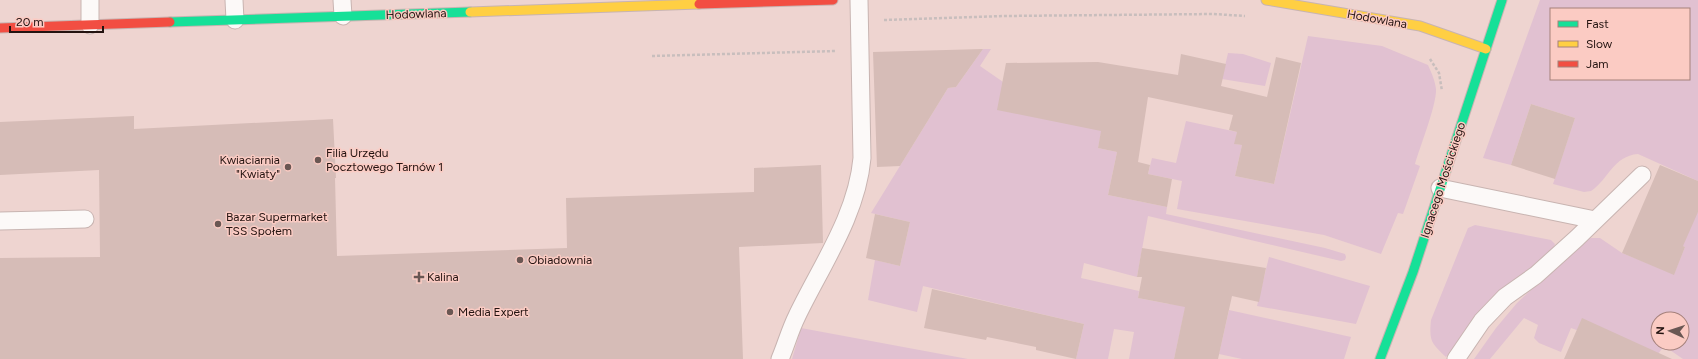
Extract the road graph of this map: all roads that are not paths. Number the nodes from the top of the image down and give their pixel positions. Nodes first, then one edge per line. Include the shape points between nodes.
1 (90, 0) edge
2 (234, 0) edge
3 (833, 0) edge
4 (859, 0) edge
5 (1266, 0) edge
6 (1502, 0) edge
7 (702, 2) edge
8 (342, 8) edge
9 (235, 20) junction
10 (90, 25) junction
11 (0, 28) edge
12 (1486, 49) junction
13 (1642, 175) dead end
14 (1440, 188) junction
15 (85, 219) dead end
16 (1595, 220) junction
17 (0, 221) edge
18 (780, 359) edge
19 (1380, 359) edge
20 (1456, 359) edge

1 - 10 lane
2 - 9 lane
3 - 7 street, Hodowlana
4 - 18 lane via 862,158 860,178 841,229 796,318
5 - 12 street, Hodowlana via 1420,26
6 - 12 street, Ignacego Mościckiego
7 - 8 street, Hodowlana
8 - 9 street, Hodowlana
9 - 10 street, Hodowlana
10 - 11 street, Hodowlana
12 - 14 street, Ignacego Mościckiego
13 - 16 lane
14 - 16 lane
14 - 19 street, Ignacego Mościckiego via 1413,272
15 - 17 lane
16 - 20 lane via 1536,275 1504,297 1482,322

